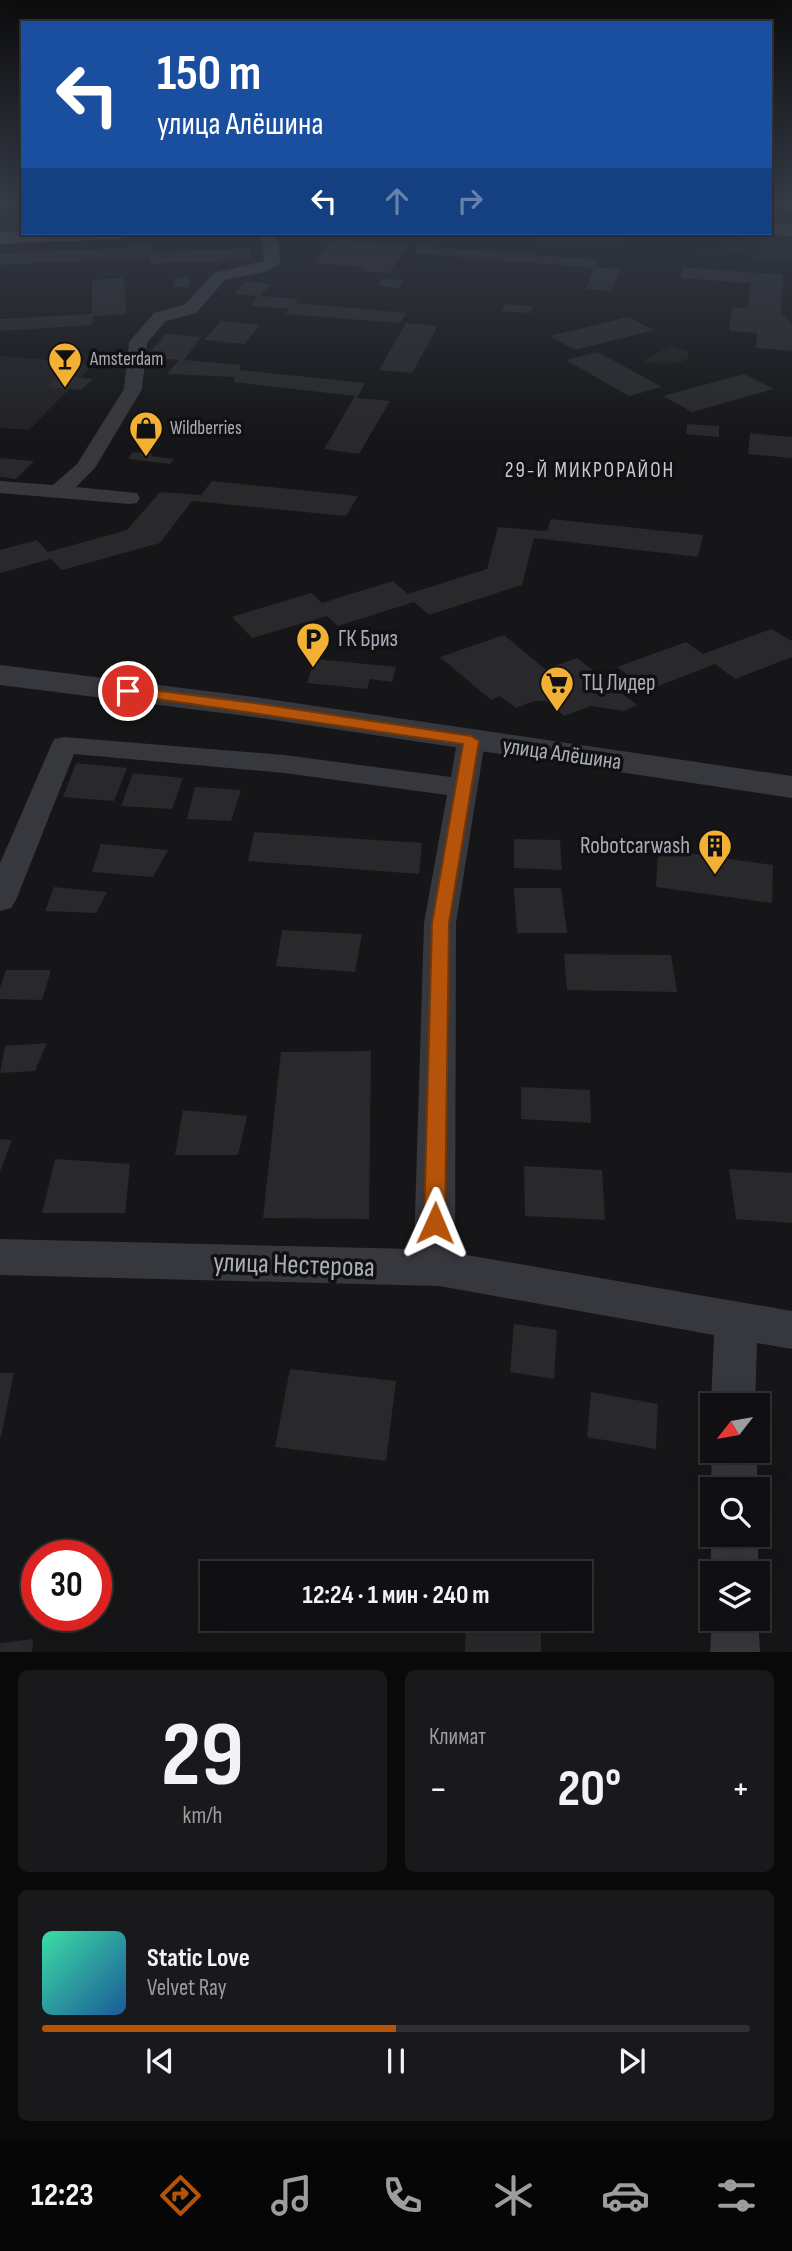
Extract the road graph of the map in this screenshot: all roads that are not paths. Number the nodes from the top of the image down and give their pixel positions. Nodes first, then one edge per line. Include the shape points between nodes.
1 (216, 280) edge
2 (0, 487) edge
3 (58, 492) junction
4 (128, 498) dead end
5 (0, 675) edge
6 (471, 741) junction
7 (792, 787) edge
8 (463, 788) junction
9 (0, 900) edge
10 (0, 1257) edge
11 (439, 1268) junction
12 (736, 1320) junction
13 (792, 1330) edge
14 (733, 1393) edge
15 (734, 1631) edge
16 (735, 1652) edge

1 - 3 street via 190,309 160,317 138,342 133,389 85,468
2 - 3 street
3 - 4 street
5 - 6 street, улица Алёшина via 254,707
6 - 7 street, улица Алёшина
6 - 8 street
8 - 9 street via 284,764 64,745
8 - 11 street via 440,923 434,1251
10 - 11 street, улица Нестерова
11 - 12 street, улица Нестерова
12 - 13 street, улица Нестерова
12 - 14 street
15 - 16 street

